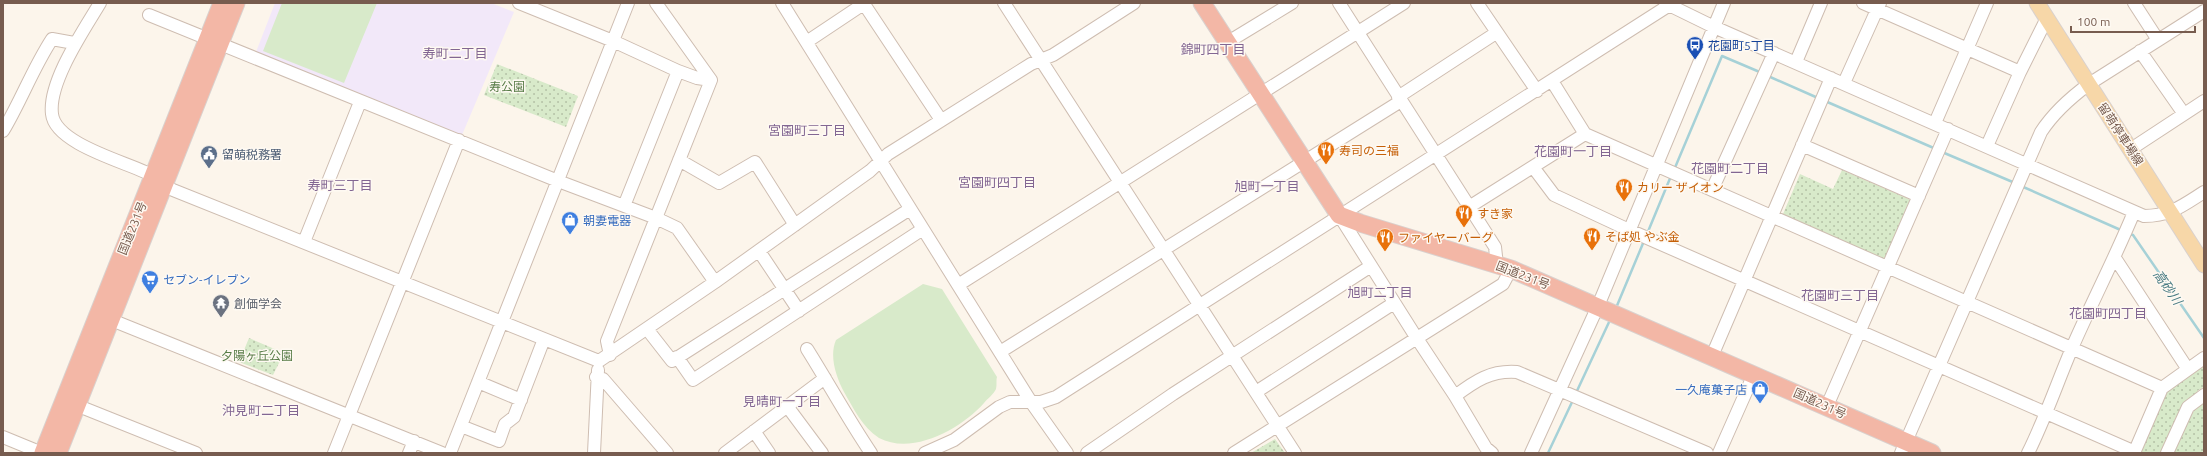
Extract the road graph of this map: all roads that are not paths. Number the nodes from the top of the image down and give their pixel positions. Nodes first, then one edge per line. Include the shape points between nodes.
1 (100, 3) edge
2 (222, 3) edge
3 (236, 3) edge
4 (519, 3) edge
5 (628, 3) edge
6 (656, 3) edge
7 (782, 3) edge
8 (864, 3) edge
9 (1004, 3) edge
10 (1134, 3) edge
11 (1202, 3) edge
12 (1292, 3) edge
13 (1339, 3) edge
14 (1404, 3) edge
15 (1477, 3) edge
16 (1724, 3) edge
17 (1821, 3) edge
18 (1863, 3) edge
19 (1987, 3) edge
20 (2037, 3) edge
21 (2134, 3) edge
22 (1666, 4) edge
23 (1879, 6) edge
24 (2204, 10) edge
25 (149, 15) dead end
26 (2047, 18) junction
27 (1714, 27) junction
28 (1358, 33) junction
29 (1496, 33) junction
30 (2158, 40) junction
31 (613, 41) junction
32 (808, 41) junction
33 (213, 42) junction
34 (1228, 42) junction
35 (74, 43) junction
36 (1968, 49) junction
37 (2140, 51) junction
38 (1774, 53) junction
39 (1042, 59) junction
40 (1796, 62) junction
41 (678, 71) junction
42 (2020, 72) junction
43 (1831, 78) junction
44 (711, 80) junction
45 (1552, 81) junction
46 (1844, 83) junction
47 (2089, 84) junction
48 (1537, 91) junction
49 (1261, 94) junction
50 (1400, 99) junction
51 (2204, 101) edge
52 (360, 102) junction
53 (2184, 114) junction
54 (941, 120) junction
55 (1936, 123) junction
56 (1948, 129) junction
57 (3, 131) edge
58 (1585, 134) junction
59 (459, 140) junction
60 (1802, 145) junction
61 (1987, 146) junction
62 (2131, 149) junction
63 (1434, 154) junction
64 (679, 160) junction
65 (1304, 160) junction
66 (881, 161) junction
67 (2028, 164) junction
68 (1657, 165) junction
69 (1533, 167) junction
70 (158, 181) junction
71 (558, 181) junction
72 (1121, 182) junction
73 (1712, 190) junction
74 (2204, 192) edge
75 (1919, 196) junction
76 (624, 206) junction
77 (1469, 207) junction
78 (910, 209) junction
79 (2134, 212) junction
80 (2171, 213) junction
81 (1339, 215) junction
82 (1771, 216) junction
83 (656, 218) junction
84 (795, 225) junction
85 (923, 229) junction
86 (1629, 230) junction
87 (304, 242) junction
88 (1165, 249) junction
89 (759, 251) junction
90 (2115, 258) junction
91 (2204, 265) edge
92 (1371, 266) junction
93 (1504, 267) junction
94 (1888, 268) junction
95 (402, 281) junction
96 (1744, 281) junction
97 (715, 282) junction
98 (958, 285) junction
99 (785, 289) junction
100 (1394, 303) junction
101 (1968, 303) junction
102 (1200, 304) junction
103 (1598, 306) junction
104 (799, 311) junction
105 (103, 317) junction
106 (501, 321) junction
107 (648, 329) junction
108 (1860, 331) junction
109 (1416, 337) junction
110 (544, 339) junction
111 (2072, 348) junction
112 (807, 349) dead end
113 (1000, 352) junction
114 (1232, 355) junction
115 (1712, 356) junction
116 (677, 357) junction
117 (605, 358) junction
118 (2204, 358) edge
119 (1940, 366) junction
120 (2187, 368) junction
121 (1754, 374) junction
122 (596, 377) junction
123 (825, 378) junction
124 (478, 382) junction
125 (2162, 388) junction
126 (1560, 389) junction
127 (1256, 392) junction
128 (2204, 395) edge
129 (1455, 396) junction
130 (521, 400) junction
131 (1032, 402) junction
132 (76, 405) junction
133 (787, 406) junction
134 (1826, 406) junction
135 (2047, 413) junction
136 (349, 415) junction
137 (461, 426) junction
138 (1278, 427) junction
139 (754, 431) junction
140 (3, 437) edge
141 (414, 441) junction
142 (1903, 447) edge
143 (2134, 452) edge
144 (42, 453) edge
145 (58, 453) edge
146 (196, 453) edge
147 (334, 453) edge
148 (409, 453) edge
149 (442, 453) edge
150 (450, 453) edge
151 (594, 453) edge
152 (667, 453) edge
153 (724, 453) edge
154 (769, 453) edge
155 (822, 453) edge
156 (871, 453) edge
157 (924, 453) edge
158 (1066, 453) edge
159 (1087, 453) edge
160 (1234, 453) edge
161 (1295, 453) edge
162 (1492, 453) edge
163 (1531, 453) edge
164 (1707, 453) edge
165 (1720, 453) edge
166 (1932, 453) edge
167 (2028, 453) edge
168 (2167, 453) edge

1 - 35 street
2 - 33 highway, 国道231号
3 - 33 highway, 国道231号
4 - 31 street
5 - 31 street
6 - 44 street
7 - 32 street
8 - 32 street
8 - 54 street
9 - 39 street
10 - 39 street via 1053,55
11 - 34 highway
12 - 34 street
13 - 28 street
14 - 28 street
15 - 29 street
16 - 27 street
17 - 40 street
18 - 23 street
19 - 36 street
20 - 26 main road, 留萌停車場線
21 - 30 street
22 - 27 street
22 - 45 street
23 - 36 street
23 - 46 street
24 - 30 street
25 - 33 street
26 - 42 street
26 - 47 main road, 留萌停車場線
27 - 38 street
27 - 68 street
28 - 49 street
28 - 50 street
29 - 48 street
29 - 50 street
30 - 37 street
31 - 41 street
31 - 71 street
32 - 66 street
33 - 52 street
33 - 70 highway, 国道231号
34 - 49 highway
35 - 57 street via 52,39
35 - 70 street via 53,94 52,114 56,123 72,139
36 - 42 street
36 - 55 street
37 - 47 street
37 - 53 street
38 - 40 street
38 - 73 street
39 - 54 street
39 - 72 street
40 - 43 street
41 - 44 street
41 - 76 street
42 - 61 street
43 - 46 street
43 - 60 street
44 - 64 street
45 - 48 street
45 - 58 street
46 - 55 street
47 - 62 main road, 留萌停車場線
47 - 67 street via 2052,116 2041,132
48 - 63 street
49 - 65 highway
49 - 72 street
50 - 63 street
50 - 65 street
51 - 53 street
52 - 59 street
52 - 87 street
53 - 62 street
54 - 66 street
55 - 56 street
56 - 61 street
56 - 75 street
58 - 68 street
58 - 69 street
59 - 71 street
59 - 95 street
60 - 75 street
60 - 82 street
61 - 67 street
62 - 80 main road, 留萌停車場線
63 - 77 street
63 - 81 street
64 - 83 street
64 - 84 street via 719,183 755,162
65 - 81 highway
65 - 88 street
66 - 78 street
66 - 84 street
67 - 79 street
67 - 101 street
68 - 73 street
68 - 86 street
69 - 77 street
69 - 86 street via 1554,195
70 - 87 street
70 - 105 highway, 国道231号
71 - 76 street
71 - 106 street
72 - 88 street
72 - 98 street
73 - 82 street
74 - 80 street
75 - 94 street
76 - 83 street
77 - 93 street via 1495,247
78 - 85 street
78 - 99 street
79 - 80 street via 2144,216
79 - 90 street
80 - 91 main road, 留萌停車場線
81 - 92 street
81 - 93 highway, 国道231号
81 - 102 street
82 - 94 street
82 - 96 street
83 - 97 street via 677,228
83 - 117 street via 607,341
84 - 89 street
85 - 98 street
85 - 104 street
86 - 96 street
86 - 103 street
87 - 95 street
88 - 102 street
88 - 113 street
89 - 97 street
89 - 99 street
90 - 111 street
90 - 120 street
92 - 100 street
92 - 114 street
93 - 103 highway, 国道231号
93 - 109 street via 1503,284
94 - 101 street
94 - 108 street
95 - 106 street
95 - 136 street
96 - 108 street
96 - 115 street
97 - 107 street
98 - 113 street
99 - 104 street
99 - 116 street
100 - 109 street
100 - 127 street
101 - 111 street
101 - 119 street
102 - 114 street
102 - 131 street via 1056,397
103 - 115 highway, 国道231号
103 - 126 street
104 - 116 street via 693,380
105 - 132 highway, 国道231号
105 - 136 street
105 - 144 highway, 国道231号
106 - 110 street
106 - 124 street
107 - 116 street via 672,361
107 - 117 street
108 - 119 street
108 - 134 street
109 - 129 street
109 - 138 street
110 - 117 street
110 - 130 street
111 - 125 street
111 - 135 street
112 - 123 street
113 - 131 street
114 - 127 street
114 - 159 street
115 - 121 highway, 国道231号
117 - 122 street
118 - 120 street
119 - 135 street
119 - 142 street
120 - 125 street
121 - 134 highway, 国道231号
121 - 165 street
122 - 151 street
122 - 152 street via 603,379
123 - 133 street
123 - 156 street
124 - 130 street
124 - 137 street
125 - 143 street
126 - 129 street via 1517,372 1507,371 1494,372 1479,378
126 - 163 street
126 - 164 street
127 - 138 street
128 - 168 street via 2188,407
129 - 162 street via 1486,448
130 - 137 street via 514,417 505,424 499,441
131 - 157 street via 1010,402 999,406 954,440
131 - 158 street
132 - 145 highway, 国道231号
132 - 146 street
133 - 139 street
133 - 155 street
134 - 142 highway, 国道231号
135 - 143 street
135 - 167 street
136 - 141 street
136 - 147 street
137 - 150 street
138 - 160 street
138 - 161 street
139 - 153 street
139 - 154 street
140 - 144 street
141 - 148 street
141 - 149 street
142 - 166 highway, 国道231号

